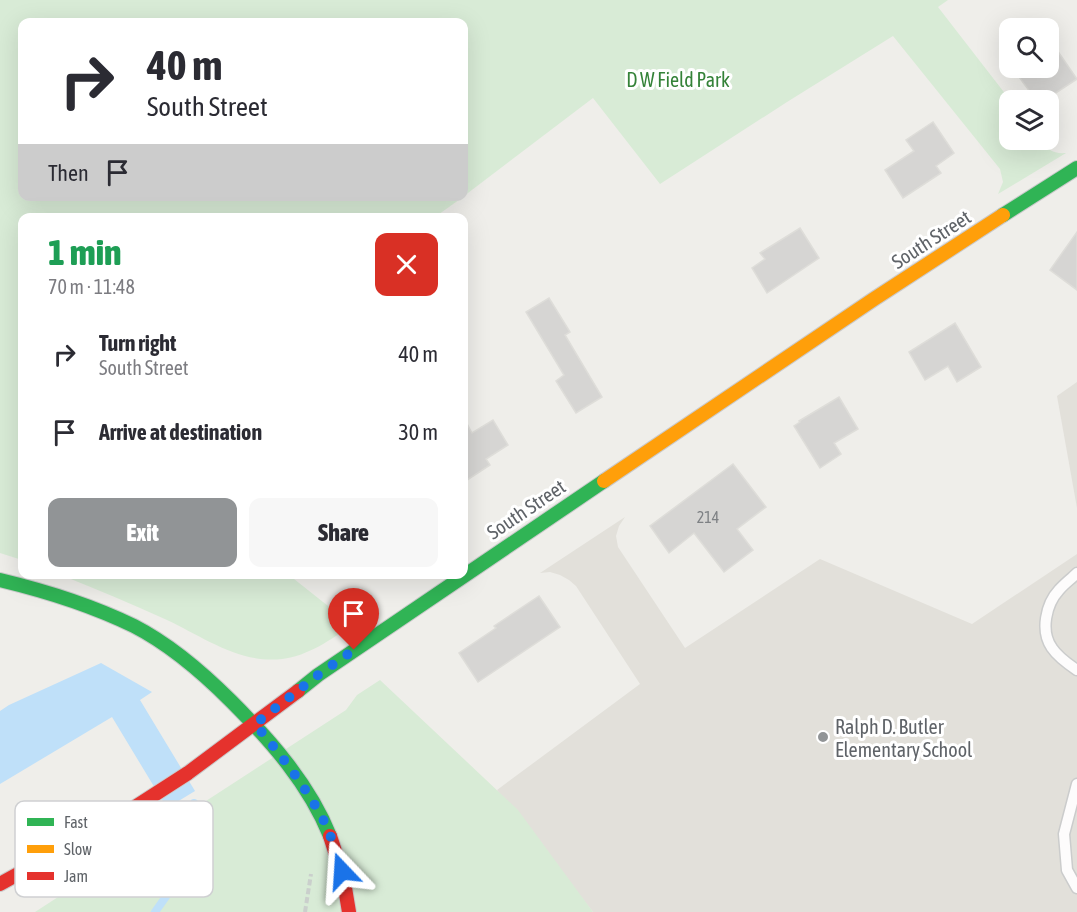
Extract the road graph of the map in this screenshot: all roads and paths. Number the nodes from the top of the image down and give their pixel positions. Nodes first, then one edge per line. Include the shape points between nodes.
1 (1077, 168) edge
2 (468, 572) edge
3 (1077, 573) edge
4 (458, 579) edge
5 (0, 580) edge
6 (1077, 670) edge
7 (255, 724) junction
8 (1077, 784) edge
9 (145, 801) edge
10 (15, 876) edge
11 (0, 884) edge
12 (1077, 888) edge
13 (349, 912) edge

1 - 2 street, South Street
3 - 6 lane via 1058,591 1046,618 1050,645
4 - 7 street, South Street via 318,675
5 - 7 street via 78,602 135,626 176,652
7 - 9 street, South Street
7 - 13 street via 304,788 326,825 342,871
8 - 12 lane via 1064,834 1067,870
10 - 11 street, South Street

